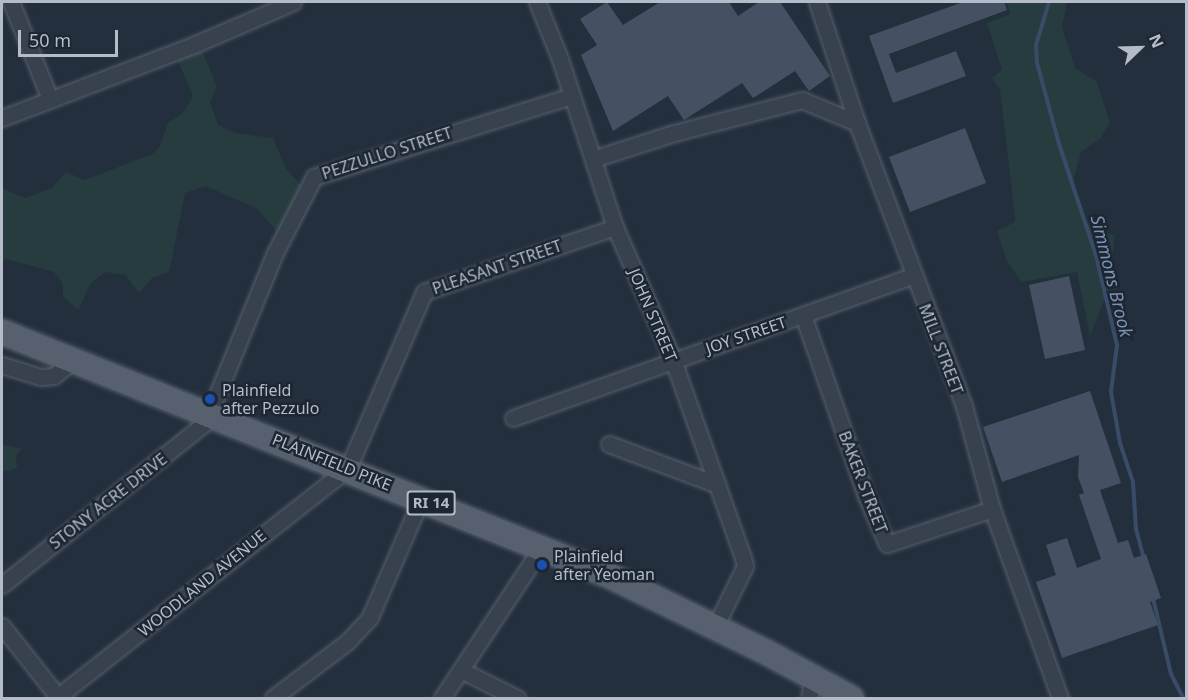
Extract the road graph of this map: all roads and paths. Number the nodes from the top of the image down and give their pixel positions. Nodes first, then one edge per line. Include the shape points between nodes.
1 (11, 2) edge
2 (293, 2) edge
3 (817, 2) edge
4 (536, 3) edge
5 (571, 96) junction
6 (50, 99) junction
7 (2, 118) edge
8 (857, 123) junction
9 (593, 159) junction
10 (615, 227) junction
11 (912, 276) junction
12 (803, 315) junction
13 (2, 332) edge
14 (73, 360) junction
15 (673, 360) junction
16 (2, 365) edge
17 (209, 413) junction
18 (513, 418) dead end
19 (609, 444) dead end
20 (348, 468) junction
21 (718, 485) junction
22 (421, 499) junction
23 (992, 509) junction
24 (540, 550) junction
25 (2, 585) edge
26 (2, 626) edge
27 (715, 627) junction
28 (461, 670) junction
29 (811, 688) edge
30 (57, 698) edge
31 (273, 699) edge
32 (442, 699) edge
33 (518, 699) edge
34 (850, 699) edge
35 (1060, 699) edge

1 - 6 street
2 - 6 street via 191,46
3 - 8 street, MILL STREET
4 - 5 street, JOHN STREET
5 - 9 street, JOHN STREET
5 - 17 street, PEZZULLO STREET via 314,177 274,255
6 - 7 street
8 - 9 street via 802,100
8 - 11 street, MILL STREET
9 - 10 street, JOHN STREET
10 - 15 street, JOHN STREET
10 - 20 street, PLEASANT STREET via 424,292
11 - 12 street, JOY STREET
11 - 23 street, MILL STREET via 964,406
12 - 15 street, JOY STREET
12 - 23 street, BAKER STREET via 866,496 887,544
13 - 14 main road, PLAINFIELD PIKE / RI 14
14 - 16 street via 54,376 41,377
14 - 17 main road, PLAINFIELD PIKE / RI 14
15 - 18 street, JOY STREET
15 - 21 street, JOHN STREET
17 - 20 main road, PLAINFIELD PIKE / RI 14
17 - 25 street, STONY ACRE DRIVE via 206,422
19 - 21 street
20 - 22 main road, PLAINFIELD PIKE / RI 14
20 - 30 street, WOODLAND AVENUE
21 - 27 street, JOHN STREET via 746,566
22 - 24 main road, PLAINFIELD PIKE / RI 14
22 - 31 street via 370,617 348,641
23 - 35 street, MILL STREET
24 - 27 main road, PLAINFIELD PIKE / RI 14 via 610,576
24 - 28 street
26 - 30 street
27 - 29 main road, PLAINFIELD PIKE / RI 14
28 - 32 street
28 - 33 street
29 - 34 main road, PLAINFIELD PIKE / RI 14

